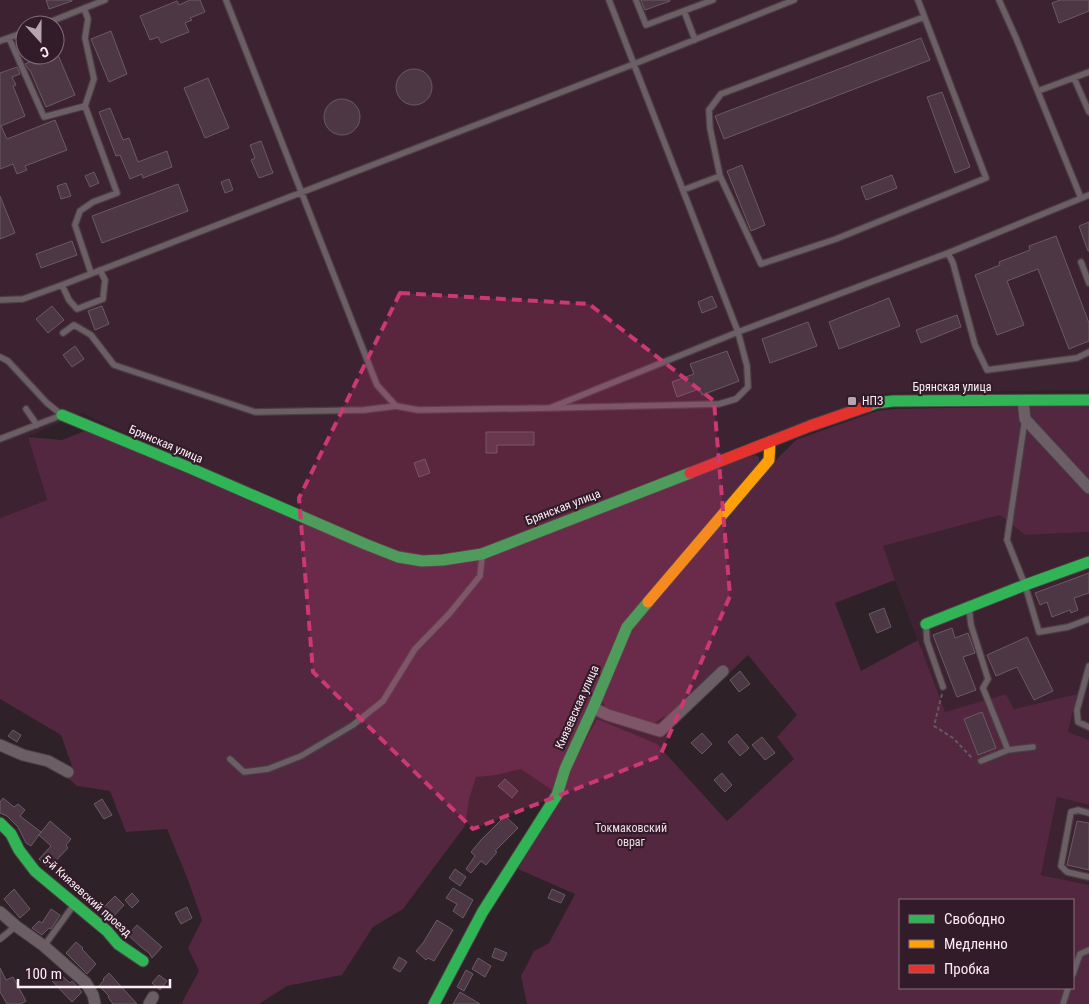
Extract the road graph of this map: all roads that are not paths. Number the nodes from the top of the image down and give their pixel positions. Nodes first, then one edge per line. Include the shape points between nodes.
1 (105, 0) edge
2 (226, 0) edge
3 (609, 0) edge
4 (636, 0) edge
5 (713, 0) edge
6 (794, 0) edge
7 (918, 0) edge
8 (999, 0) edge
9 (84, 8) junction
10 (684, 12) junction
11 (65, 16) edge
12 (924, 17) junction
13 (15, 36) edge
14 (9, 38) junction
15 (695, 40) junction
16 (0, 41) edge
17 (634, 64) junction
18 (1089, 72) edge
19 (1074, 78) junction
20 (1038, 91) junction
21 (86, 106) junction
22 (1089, 112) edge
23 (720, 176) junction
24 (683, 190) junction
25 (301, 192) junction
26 (1089, 195) edge
27 (1080, 198) junction
28 (948, 252) junction
29 (1081, 262) dead end
30 (100, 270) junction
31 (91, 274) junction
32 (1089, 283) edge
33 (62, 285) junction
34 (0, 300) edge
35 (738, 332) junction
36 (63, 333) dead end
37 (1089, 352) edge
38 (0, 357) edge
39 (1089, 400) edge
40 (1023, 401) junction
41 (396, 406) junction
42 (550, 408) junction
43 (26, 409) dead end
44 (62, 415) junction
45 (1025, 419) junction
46 (37, 425) junction
47 (0, 439) edge
48 (770, 442) junction
49 (1089, 488) edge
50 (482, 554) junction
51 (1089, 562) edge
52 (1025, 585) junction
53 (969, 607) junction
54 (1089, 618) edge
55 (926, 624) joint
56 (1089, 666) edge
57 (723, 671) dead end
58 (943, 687) road end
59 (593, 708) junction
60 (1089, 727) edge
61 (0, 745) edge
62 (1033, 747) dead end
63 (1008, 750) junction
64 (230, 759) dead end
65 (981, 761) road end
66 (68, 772) dead end
67 (1089, 813) edge
68 (0, 823) edge
69 (1089, 877) edge
70 (74, 904) junction
71 (0, 912) edge
72 (16, 926) junction
73 (0, 939) edge
74 (44, 946) junction
75 (1089, 950) edge
76 (143, 961) dead end
77 (1074, 971) edge
78 (1068, 989) edge
79 (95, 1004) edge
80 (434, 1004) edge
81 (1063, 1004) edge

1 - 9 lane
2 - 25 lane
3 - 17 lane
4 - 10 lane via 646,25
5 - 10 lane
6 - 15 lane
7 - 12 lane
8 - 20 lane
9 - 11 lane
9 - 21 lane via 88,19 85,38 94,79
10 - 15 lane
12 - 23 lane via 721,94 709,110
12 - 23 lane via 986,178 836,239 761,264
13 - 14 lane
14 - 16 lane
14 - 21 lane via 44,117
15 - 17 lane
17 - 24 lane
17 - 25 lane
18 - 19 lane
19 - 20 lane
19 - 22 lane
20 - 27 lane
21 - 31 lane via 117,193 93,202 80,211 77,218 75,225
23 - 24 lane
24 - 35 lane
25 - 30 lane
25 - 41 lane via 377,385
26 - 27 lane
27 - 28 lane
28 - 35 lane
28 - 37 lane via 975,345 987,370 1077,358
29 - 32 lane
30 - 31 lane
30 - 33 lane via 105,280 103,299 78,309
31 - 33 lane
33 - 34 lane via 23,298
35 - 42 lane
35 - 42 lane via 748,387 736,399 719,404
36 - 41 lane via 74,325 91,335 114,365 255,412 364,410
38 - 44 lane via 8,361
39 - 40 street, Брянская улица
40 - 45 street
40 - 48 street, Брянская улица via 876,403
41 - 42 lane via 418,410
43 - 46 lane
44 - 46 lane
44 - 50 street, Брянская улица via 398,557 422,561
45 - 49 street
45 - 52 lane via 1007,540
46 - 47 lane
48 - 50 street, Брянская улица
48 - 59 street, Князевская улица via 769,460 627,627
50 - 64 lane via 480,576 415,649 383,701 301,756 268,769 244,772
51 - 52 street
52 - 53 street
52 - 54 lane via 1039,632 1068,627
53 - 55 street
53 - 63 lane via 988,679 984,688
55 - 58 lane via 927,641
56 - 60 lane via 1077,710 1078,722
57 - 59 street via 660,731
59 - 80 street, Князевская улица via 565,768 557,795 482,913
61 - 66 street via 23,755 48,760
62 - 63 lane
63 - 65 lane
67 - 69 lane via 1071,812 1061,866 1067,872
68 - 70 street, 5-й Князевский проезд via 35,870
70 - 74 lane
70 - 76 street, 5-й Князевский проезд via 118,944
71 - 72 street
72 - 73 lane
72 - 74 street
74 - 79 street via 86,983
75 - 77 lane via 1080,954
78 - 81 lane

